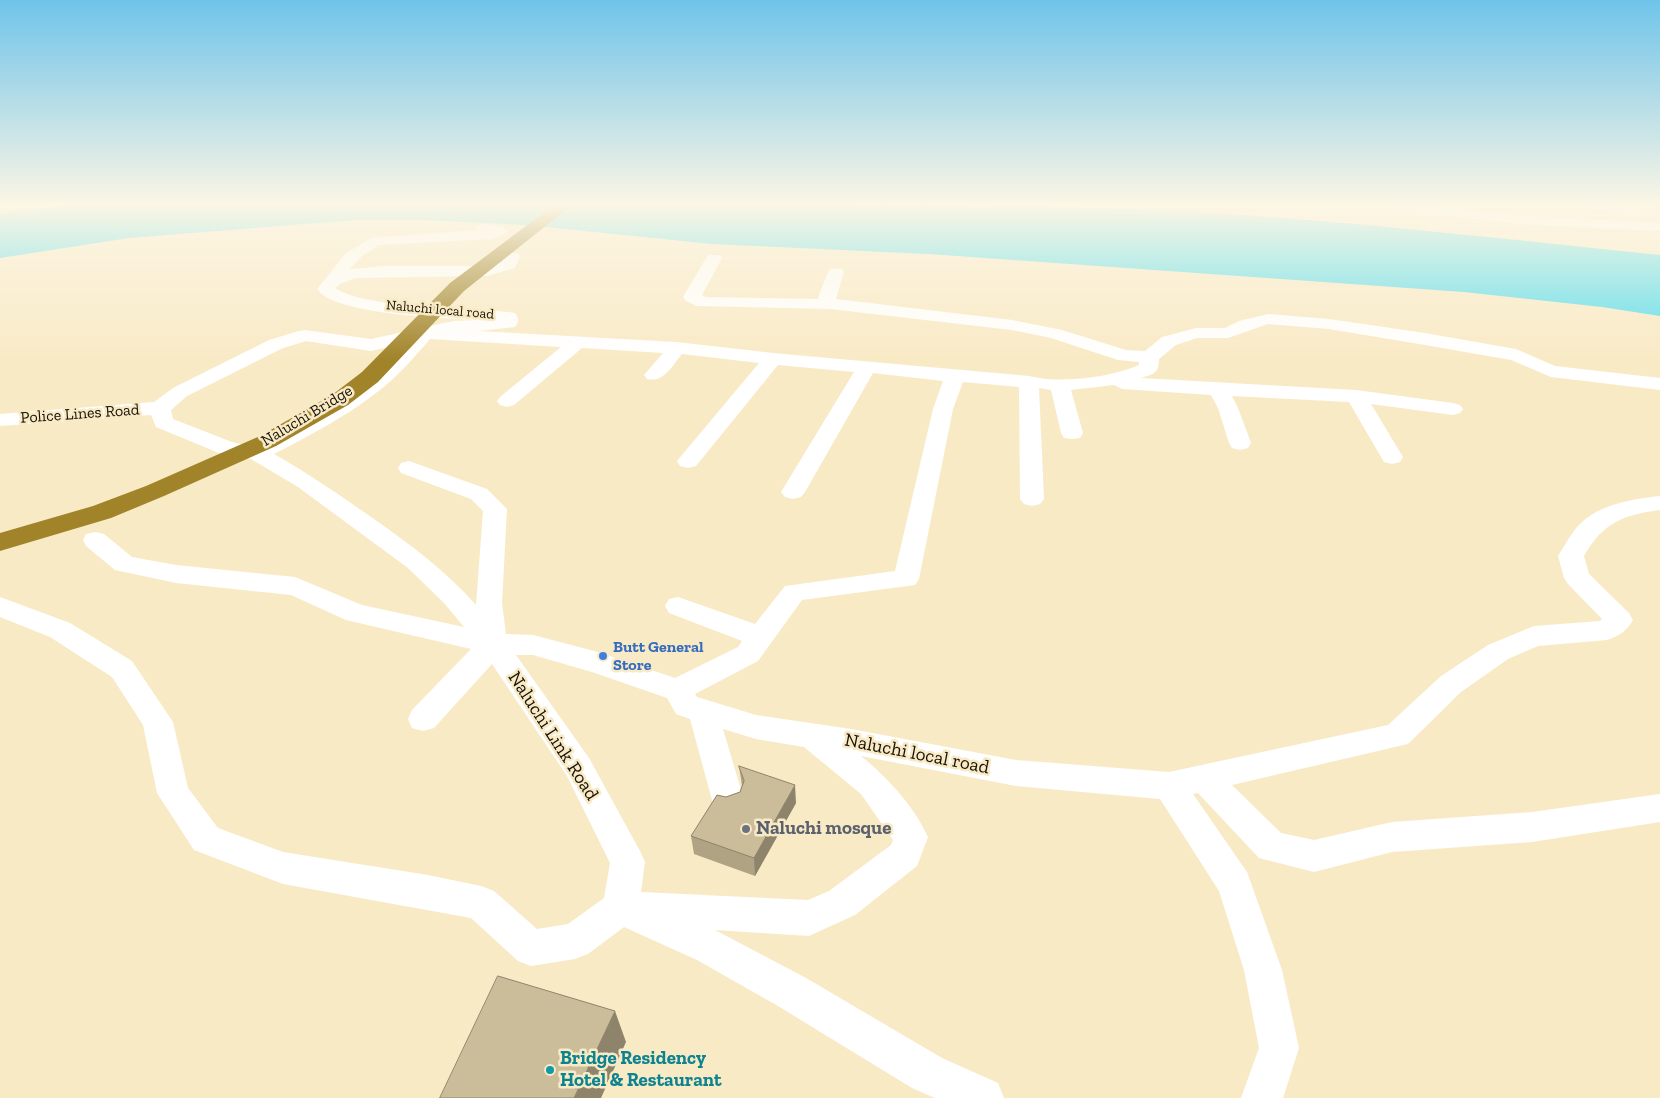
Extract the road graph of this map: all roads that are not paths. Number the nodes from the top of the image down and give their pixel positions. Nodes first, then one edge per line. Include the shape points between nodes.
1 (352, 256) edge
2 (497, 256) edge
3 (512, 256) dead end
4 (714, 258) dead end
5 (836, 272) dead end
6 (334, 280) junction
7 (830, 304) junction
8 (425, 333) junction
9 (578, 342) junction
10 (677, 348) junction
11 (1149, 357) junction
12 (773, 359) junction
13 (867, 368) junction
14 (654, 376) dead end
15 (955, 376) junction
16 (1029, 382) junction
17 (1105, 382) junction
18 (1660, 384) edge
19 (1060, 385) junction
20 (1218, 389) junction
21 (1356, 396) junction
22 (507, 401) dead end
23 (160, 408) junction
24 (1453, 409) dead end
25 (0, 420) edge
26 (1072, 433) dead end
27 (1240, 443) dead end
28 (258, 454) junction
29 (1392, 457) dead end
30 (688, 461) dead end
31 (409, 468) dead end
32 (793, 492) dead end
33 (1032, 499) dead end
34 (1660, 503) edge
35 (95, 540) dead end
36 (0, 542) edge
37 (0, 606) edge
38 (678, 606) dead end
39 (761, 637) junction
40 (493, 644) junction
41 (676, 690) junction
42 (703, 711) junction
43 (423, 719) dead end
44 (811, 735) junction
45 (1205, 779) junction
46 (1169, 786) junction
47 (728, 800) edge
48 (1660, 808) edge
49 (622, 908) junction
50 (983, 1098) edge
51 (1262, 1098) edge

1 - 6 street
2 - 36 highway, Naluchi Bridge via 457,287 382,365 340,400 268,441 155,491 102,512
3 - 6 street via 509,265 487,271 385,271 353,273
4 - 7 street via 692,297 703,302
5 - 7 street via 826,298
6 - 8 street, Naluchi local road via 325,289 344,300 415,310 509,317 509,322 452,326
7 - 11 street via 1012,325 1056,334 1126,356
8 - 9 street
8 - 23 street via 371,345 305,335 276,344 180,392
8 - 28 street via 369,389 308,428
9 - 10 street
9 - 22 street
10 - 12 street
10 - 14 street
11 - 17 street via 1150,368
11 - 18 street via 1169,341 1196,333 1228,333 1268,319 1329,324 1425,339 1516,355 1551,371
12 - 13 street
12 - 30 street
13 - 15 street
13 - 32 street
15 - 16 street
15 - 39 street via 943,409 906,579 794,592
16 - 19 street
16 - 33 street
17 - 19 street
17 - 20 street
19 - 26 street
20 - 21 street
20 - 27 street
21 - 24 street
21 - 29 street
23 - 25 street, Police Lines Road
23 - 28 street, Naluchi Link Road via 163,423 227,448
28 - 40 street, Naluchi Link Road via 306,482 417,562 453,596
31 - 40 street via 479,494 495,509 489,603
34 - 45 street, Naluchi local road via 1608,515 1584,534 1571,556 1578,578 1619,620 1606,630 1534,636 1498,652 1450,684 1397,735
35 - 40 street via 124,564 176,574 295,586 356,613
37 - 49 street via 60,630 122,669 158,722 173,793 206,840 282,868 481,903 531,948 575,941
38 - 39 street
39 - 41 street via 748,654
40 - 41 street, Naluchi local road via 533,645
40 - 43 street
40 - 49 street, Naluchi Link Road via 578,767 628,862
41 - 42 street, Naluchi local road via 687,706
42 - 44 street, Naluchi local road via 756,727
42 - 47 street
44 - 46 street, Naluchi local road via 1016,773
44 - 49 street via 872,784 911,837 905,854 842,903 809,918
45 - 46 street, Naluchi local road
45 - 48 street via 1271,847 1314,856 1392,837 1532,827
46 - 51 street via 1234,884 1263,970 1279,1048
49 - 50 street via 710,947 928,1073

